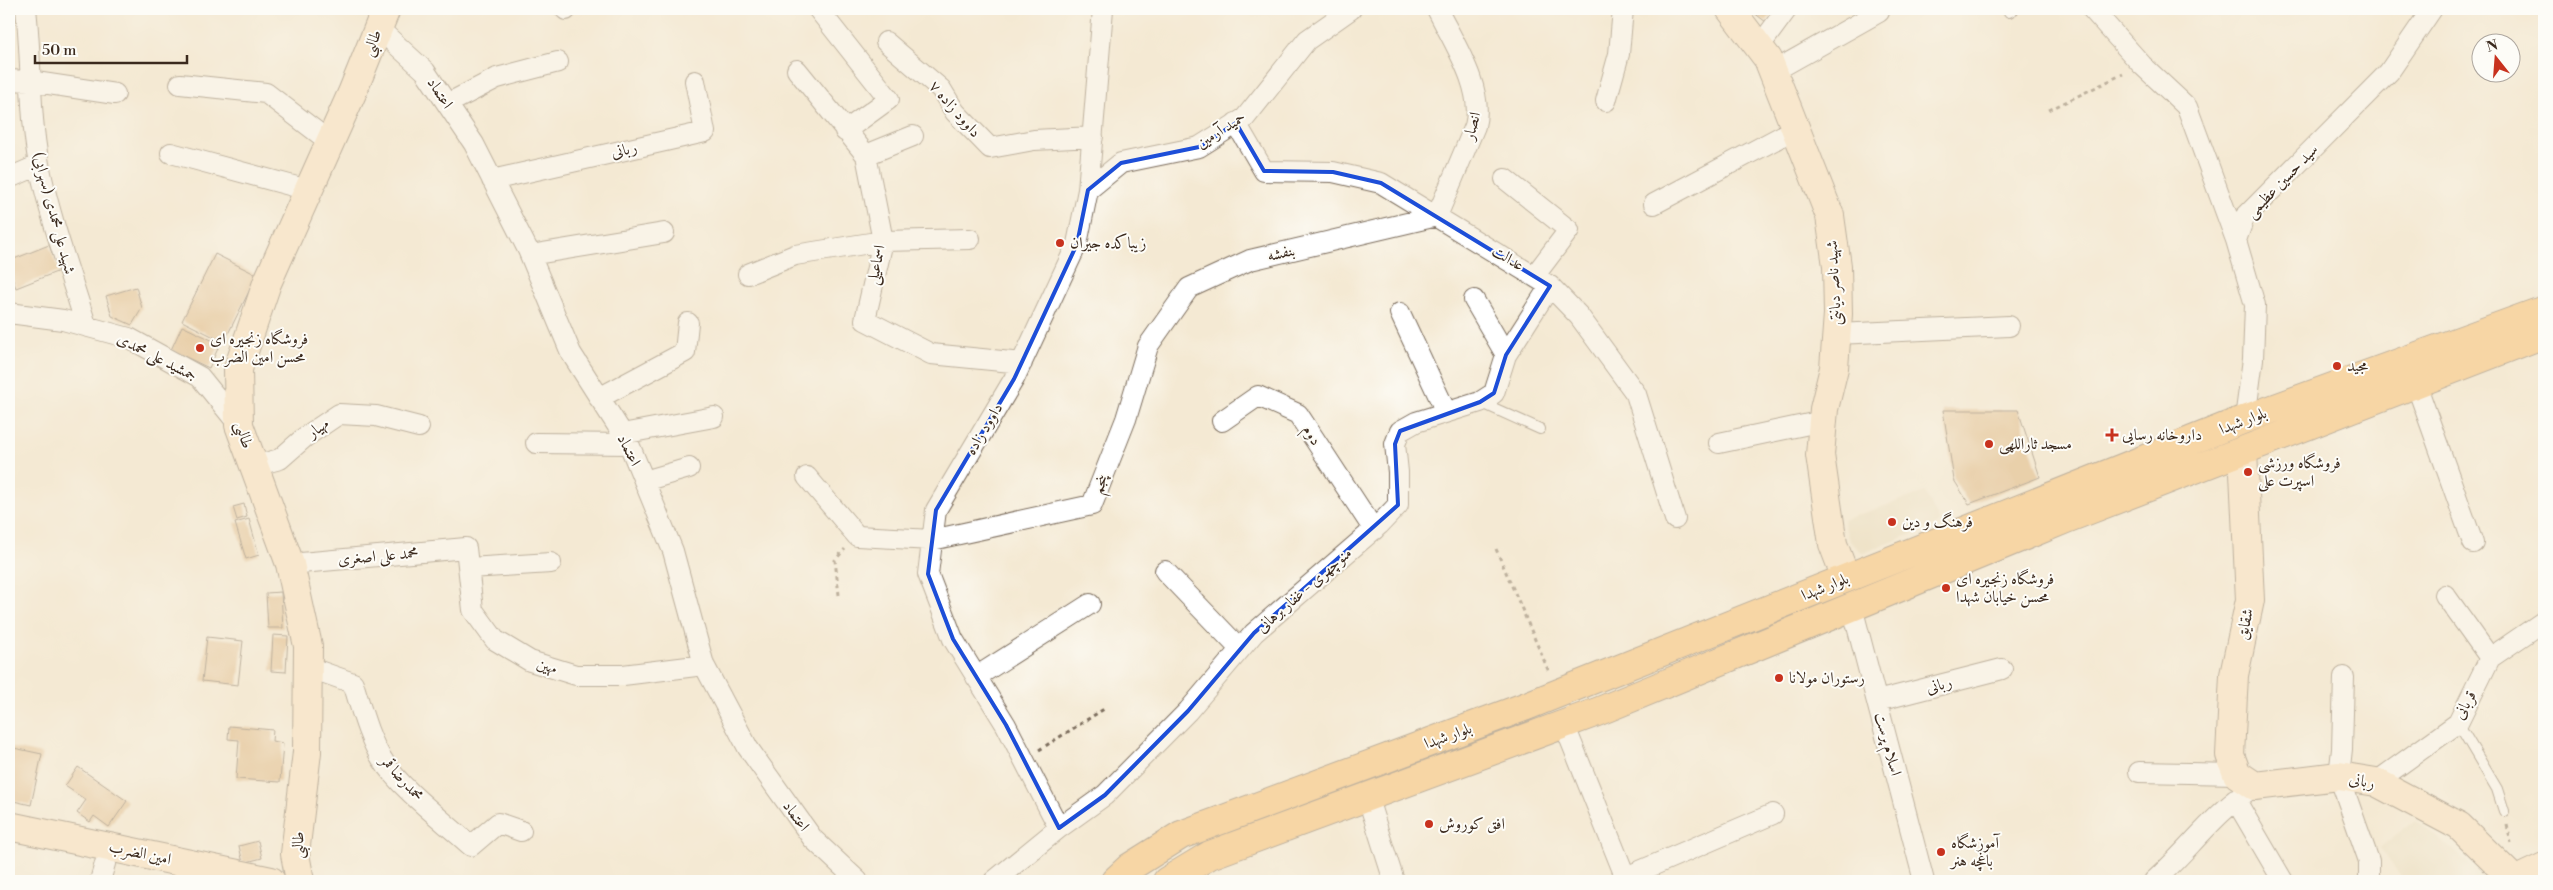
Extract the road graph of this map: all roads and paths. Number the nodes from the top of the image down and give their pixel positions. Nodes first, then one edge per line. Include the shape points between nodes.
1 (26, 9) edge
2 (818, 9) edge
3 (1103, 9) edge
4 (1351, 9) edge
5 (1437, 9) edge
6 (1623, 9) edge
7 (1730, 9) edge
8 (1786, 9) edge
9 (2092, 9) edge
10 (2432, 9) edge
11 (1879, 12) dead end
12 (382, 19) edge
13 (886, 42) dead end
14 (1759, 47) junction
15 (558, 62) dead end
16 (2142, 66) junction
17 (797, 70) dead end
18 (1774, 72) junction
19 (9, 80) edge
20 (29, 81) junction
21 (695, 81) dead end
22 (180, 84) dead end
23 (115, 94) dead end
24 (1606, 101) dead end
25 (447, 104) junction
26 (2049, 110) dead end
27 (1236, 124) junction
28 (1797, 128) junction
29 (845, 131) junction
30 (913, 136) dead end
31 (1093, 137) junction
32 (330, 142) junction
33 (171, 154) dead end
34 (866, 155) junction
35 (39, 165) junction
36 (9, 178) edge
37 (1505, 179) dead end
38 (492, 180) junction
39 (308, 190) junction
40 (1088, 190) junction
41 (1654, 204) dead end
42 (1437, 216) junction
43 (664, 233) dead end
44 (970, 239) dead end
45 (2236, 240) junction
46 (883, 241) junction
47 (530, 255) junction
48 (748, 274) dead end
49 (1542, 280) junction
50 (1474, 300) dead end
51 (2544, 310) edge
52 (9, 313) edge
53 (1400, 314) dead end
54 (688, 323) dead end
55 (86, 326) junction
56 (2009, 326) dead end
57 (1837, 334) junction
58 (2544, 334) edge
59 (1154, 338) joint
60 (1506, 355) junction
61 (1022, 363) junction
62 (2416, 384) junction
63 (599, 398) junction
64 (1480, 402) junction
65 (1446, 412) junction
66 (714, 417) dead end
67 (2245, 419) junction
68 (1222, 421) dead end
69 (1823, 421) junction
70 (239, 425) junction
71 (419, 427) dead end
72 (1540, 429) dead end
73 (625, 439) junction
74 (536, 443) dead end
75 (1719, 443) dead end
76 (2243, 451) junction
77 (254, 466) junction
78 (689, 468) dead end
79 (807, 477) dead end
80 (644, 482) junction
81 (1675, 520) dead end
82 (1374, 530) junction
83 (857, 536) junction
84 (932, 540) junction
85 (2473, 543) dead end
86 (466, 548) joint
87 (1496, 549) dead end
88 (551, 563) dead end
89 (290, 564) junction
90 (469, 568) junction
91 (1165, 571) dead end
92 (1846, 578) junction
93 (839, 595) dead end
94 (2445, 595) dead end
95 (1090, 604) dead end
96 (1852, 607) junction
97 (2544, 621) edge
98 (1239, 648) junction
99 (2490, 658) junction
100 (704, 665) junction
101 (308, 667) junction
102 (2002, 669) dead end
103 (976, 677) junction
104 (2344, 677) dead end
105 (1559, 693) junction
106 (1877, 701) junction
107 (1104, 709) dead end
108 (2458, 722) junction
109 (1564, 724) junction
110 (1024, 759) junction
111 (1357, 770) junction
112 (2139, 772) dead end
113 (2339, 776) junction
114 (2376, 782) junction
115 (2242, 786) junction
116 (1368, 796) junction
117 (2504, 811) dead end
118 (1773, 814) dead end
119 (9, 826) edge
120 (1059, 828) junction
121 (521, 831) dead end
122 (110, 846) junction
123 (2518, 877) edge
124 (1626, 879) edge
125 (100, 881) edge
126 (271, 881) edge
127 (300, 881) edge
128 (858, 881) edge
129 (994, 881) edge
130 (1115, 881) edge
131 (1167, 881) edge
132 (1394, 881) edge
133 (1924, 881) edge
134 (2154, 881) edge
135 (2284, 881) edge
136 (2369, 881) edge

1 - 20 street, شهید علی محمدی (سهرابی) via 31,50
2 - 29 street via 888,99
3 - 31 street, داوود زاده
4 - 27 street, حمید آرمین via 1307,40 1245,118
5 - 42 street, انصار via 1475,89 1479,112
6 - 24 street via 1619,54
7 - 14 main road, شهید ناصر دیانتی
8 - 14 street
9 - 16 street
10 - 45 street, سید حسین عظیمی via 2389,72 2244,218
11 - 18 street
12 - 25 street, اعتماد via 425,70
12 - 32 main road, طالبی
13 - 31 street, داوود زاده ۷ via 941,89 955,112 990,148 1034,140
14 - 18 main road, شهید ناصر دیانتی
15 - 25 street via 497,78
16 - 26 path
16 - 45 street via 2187,107
17 - 29 street
18 - 28 main road, شهید ناصر دیانتی
19 - 20 street
20 - 23 street
20 - 35 street, شهید علی محمدی (سهرابی)
21 - 38 street, ربانی via 705,132
22 - 32 street via 266,93
25 - 38 street, اعتماد via 474,144
27 - 40 street, حمید آرمین via 1199,147 1122,163
27 - 42 street, عدالت via 1264,170 1333,172 1381,183
28 - 41 street
28 - 57 main road, شهید ناصر دیانتی via 1830,216 1837,266
29 - 34 street
30 - 34 street
31 - 40 street, داوود زاده
32 - 39 main road, طالبی
33 - 39 street
34 - 46 street, اسماعیلی
35 - 36 street
35 - 55 street, شهید علی محمدی (سهرابی)
37 - 49 street, منوچهری - غفار برهانی via 1569,230
38 - 47 street, اعتماد
39 - 70 main road, طالبی via 267,283 238,369
40 - 61 street, داوود زاده via 1077,244
42 - 49 street, عدالت
42 - 59 street, بنفشه via 1250,260 1189,288
43 - 47 street
44 - 46 street
45 - 67 street via 2255,304 2253,359
46 - 48 street via 795,255
46 - 61 street, اسماعیلی via 865,320 931,354
47 - 63 street, اعتماد via 571,353
49 - 60 street, منوچهری - غفار برهانی
49 - 81 street, عدالت via 1579,316 1636,394
50 - 60 street
51 - 67 main road, بلوار شهدا
52 - 55 street, جمشید علی محمدی
53 - 65 street
54 - 63 street via 685,352
55 - 70 street, جمشید علی محمدی via 129,338 200,377
56 - 57 street
57 - 69 main road, شهید ناصر دیانتی
58 - 62 main road, بلوار شهدا
59 - 84 street, پنجم via 1148,346 1126,419 1092,505
60 - 64 street, منوچهری - غفار برهانی via 1494,393
61 - 84 street, داوود زاده via 936,510
62 - 76 main road, بلوار شهدا
62 - 85 street
63 - 73 street, اعتماد
64 - 65 street, منوچهری - غفار برهانی
64 - 72 lane
65 - 82 street, منوچهری - غفار برهانی via 1416,422 1400,432 1395,444 1398,505
66 - 73 street
67 - 76 main road
67 - 92 main road, بلوار شهدا
68 - 82 street, دوم via 1258,396 1298,414
69 - 75 street
69 - 92 main road, شهید ناصر دیانتی via 1820,455 1834,544
70 - 77 main road, طالبی
71 - 77 street, مهیار via 376,416 339,414 280,459
73 - 74 street
73 - 80 street, اعتماد
76 - 96 main road, بلوار شهدا
76 - 115 main road, شقایق via 2250,600 2234,675 2230,754
77 - 89 main road, طالبی
78 - 80 street
79 - 83 street
80 - 100 street, اعتماد via 673,551
82 - 98 street, منوچهری - غفار برهانی
83 - 84 street
83 - 93 path via 835,560
84 - 103 street, داوود زاده via 928,574 952,639
86 - 89 street, محمد علی اصغری
86 - 90 street, مهین
87 - 105 path
88 - 90 street
89 - 101 main road, طالبی via 308,646
90 - 100 street, مهین via 474,610 495,640 530,661 576,675 623,674
91 - 98 street
92 - 105 main road, بلوار شهدا
94 - 99 street
95 - 103 street
96 - 106 street, اسلام پرست
96 - 109 main road, بلوار شهدا
97 - 99 street, قربانی
98 - 120 street, منوچهری - غفار برهانی via 1188,711 1105,795
99 - 108 street, قربانی
100 - 128 street, اعتماد via 753,756 813,838
101 - 121 street, محمدرضا قمر via 353,683 364,719 382,759 404,785 471,846 498,823
101 - 127 main road, طالبی via 307,752 296,854
102 - 106 street, ربانی
103 - 110 street, داوود زاده
104 - 113 street
105 - 111 main road, بلوار شهدا
106 - 133 street, اسلام پرست
107 - 110 path
108 - 114 street, قربانی
108 - 117 lane via 2497,789
109 - 116 main road, بلوار شهدا
109 - 124 street
110 - 120 street, داوود زاده
111 - 116 main road
111 - 130 main road, بلوار شهدا via 1181,835 1130,867
112 - 115 street
113 - 114 main road, ربانی
113 - 115 main road, ربانی
113 - 136 street via 2369,861
114 - 123 main road, ربانی via 2459,826
115 - 134 street via 2178,860
115 - 135 street
116 - 131 main road, بلوار شهدا via 1210,855
116 - 132 street
118 - 124 street
119 - 122 main road, امین الضرب
120 - 129 street, منوچهری - غفار برهانی
122 - 125 street
122 - 126 main road, امین الضرب

